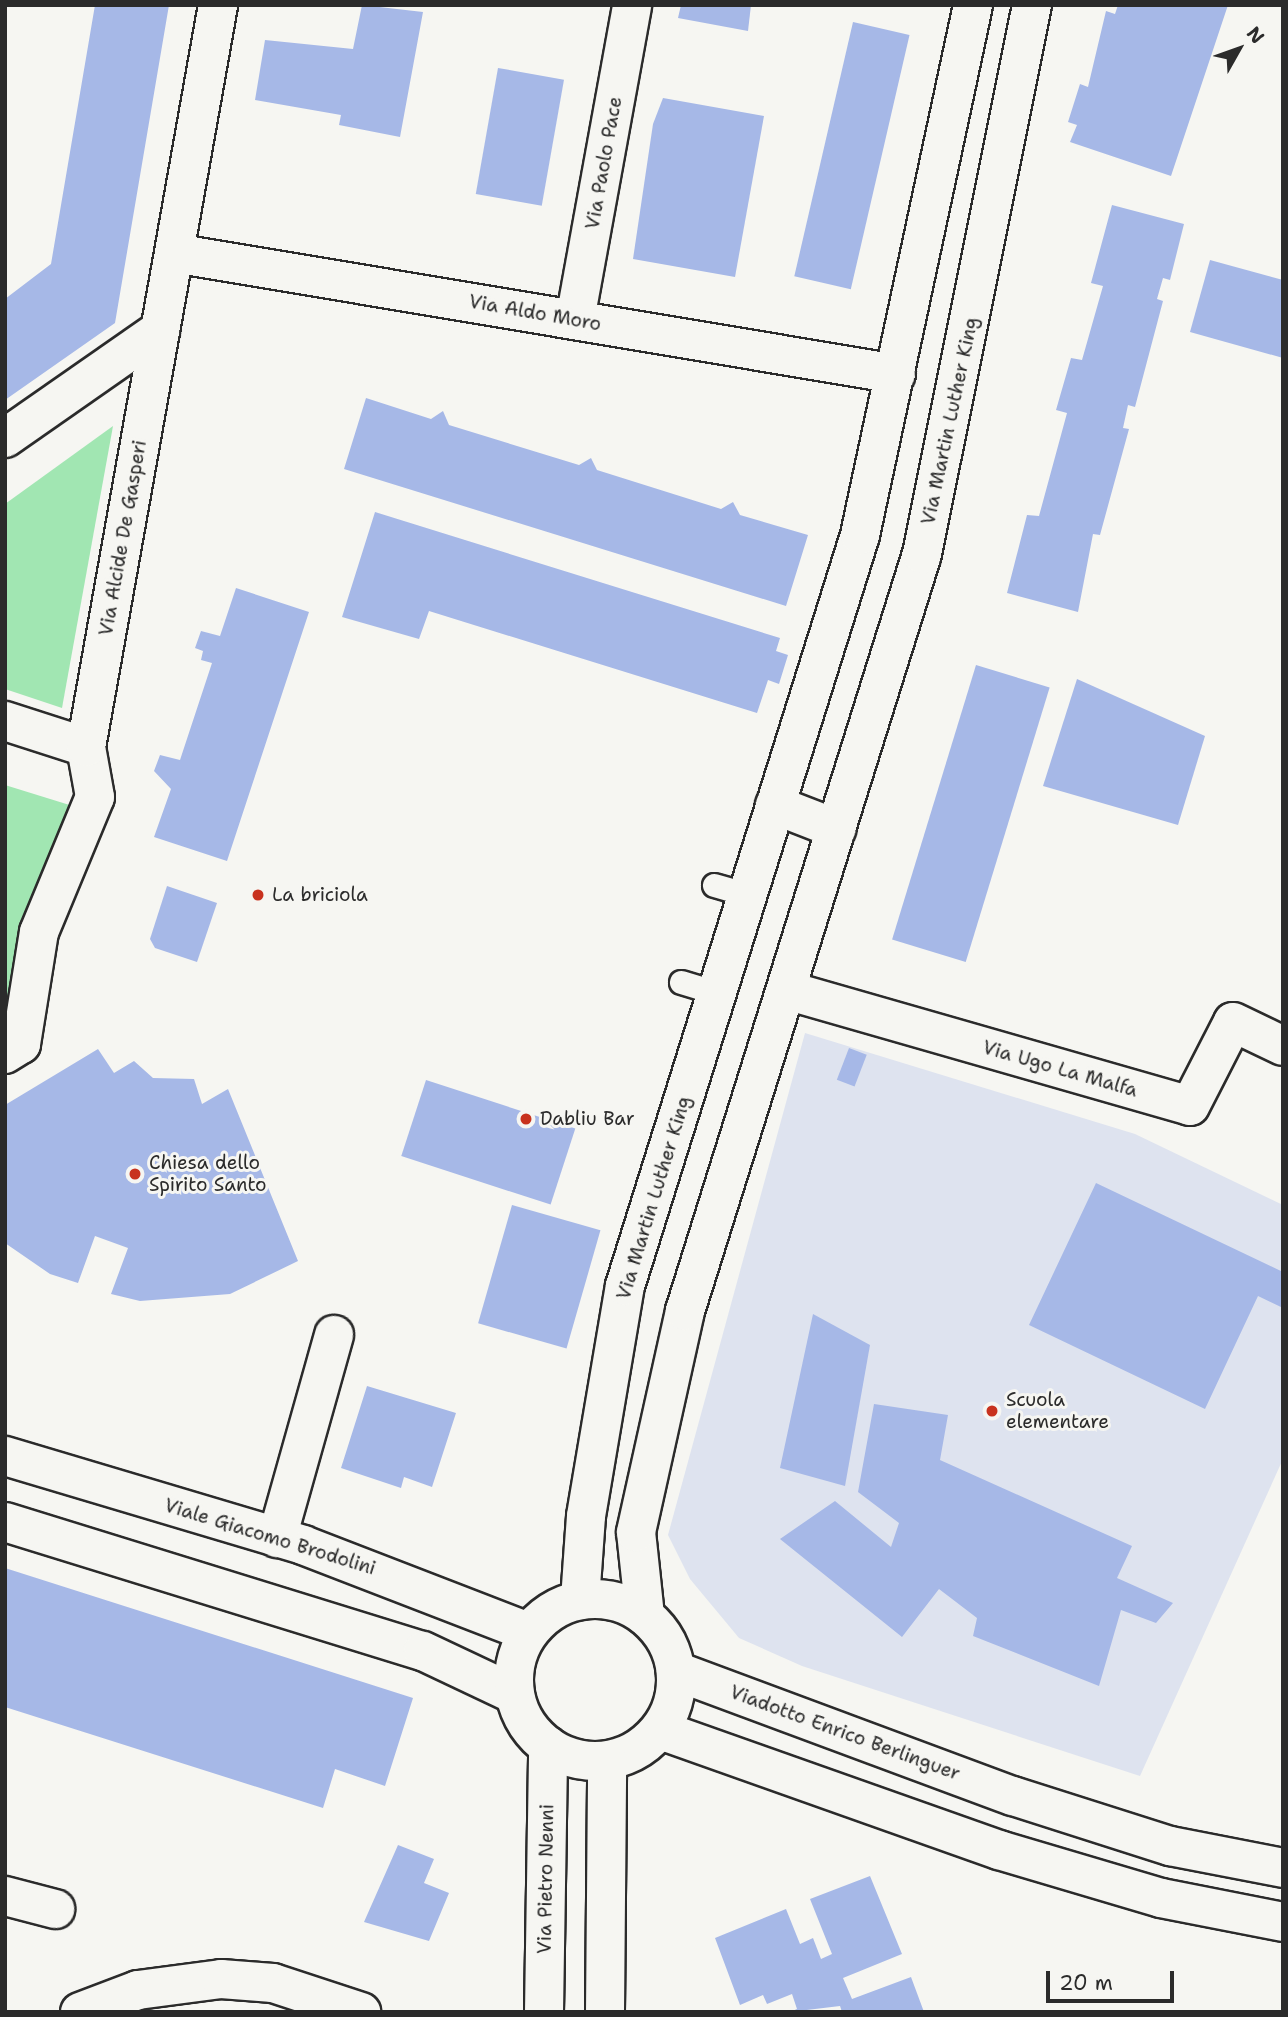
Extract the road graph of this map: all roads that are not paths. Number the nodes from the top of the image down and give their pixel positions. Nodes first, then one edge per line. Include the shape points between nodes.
1 (218, 5) edge
2 (632, 5) edge
3 (973, 5) edge
4 (1032, 5) edge
5 (174, 253) junction
6 (575, 320) junction
7 (160, 330) junction
8 (895, 374) junction
9 (5, 438) edge
10 (5, 721) edge
11 (86, 747) junction
12 (775, 805) junction
13 (837, 829) junction
14 (786, 990) junction
15 (1283, 1046) edge
16 (13, 1049) edge
17 (334, 1335) dead end
18 (5, 1456) edge
19 (5, 1522) edge
20 (277, 1538) junction
21 (580, 1600) junction
22 (645, 1616) junction
23 (529, 1632) junction
24 (676, 1671) junction
25 (514, 1693) junction
26 (660, 1730) junction
27 (548, 1746) junction
28 (607, 1761) junction
29 (1013, 1796) junction
30 (999, 1850) junction
31 (1283, 1868) edge
32 (5, 1896) edge
33 (55, 1909) dead end
34 (1283, 1922) edge
35 (80, 2012) edge
36 (361, 2012) edge
37 (544, 2012) edge
38 (605, 2012) edge

1 - 5 street, Via Alcide De Gasperi
2 - 6 street, Via Paolo Pace
3 - 8 street, Via Martin Luther King
4 - 13 street, Via Martin Luther King via 922,554
5 - 6 street, Via Aldo Moro
5 - 7 street, Via Alcide De Gasperi
6 - 8 street, Via Aldo Moro
7 - 9 street
7 - 11 street, Via Alcide De Gasperi
8 - 12 street, Via Martin Luther King via 860,535
10 - 11 street
11 - 16 street, Via Alcide De Gasperi via 94,797 38,932
12 - 13 street
12 - 21 street, Via Martin Luther King via 731,890 699,987 625,1286 586,1516
13 - 14 street, Via Martin Luther King
14 - 15 street, Via Ugo La Malfa via 1190,1106 1233,1022
14 - 22 street, Via Martin Luther King via 682,1325 636,1532
17 - 20 street
18 - 20 street, Viale Giacomo Brodolini
19 - 25 street via 422,1651
20 - 23 street, Viale Giacomo Brodolini via 438,1592
21 - 22 street via 603,1599
21 - 23 street via 560,1606
22 - 24 street via 671,1650
23 - 25 street via 514,1672
24 - 26 street via 676,1692
24 - 29 street, Viadotto Enrico Berlinguer
25 - 27 street via 532,1732
26 - 28 street via 645,1745
26 - 30 street
27 - 28 street via 586,1761
27 - 37 street, Via Pietro Nenni
28 - 38 street
29 - 30 street
29 - 31 street, Viadotto Enrico Berlinguer via 1170,1846
30 - 34 street via 1161,1898
32 - 33 street
35 - 36 street via 138,1990 221,1979 273,1983

